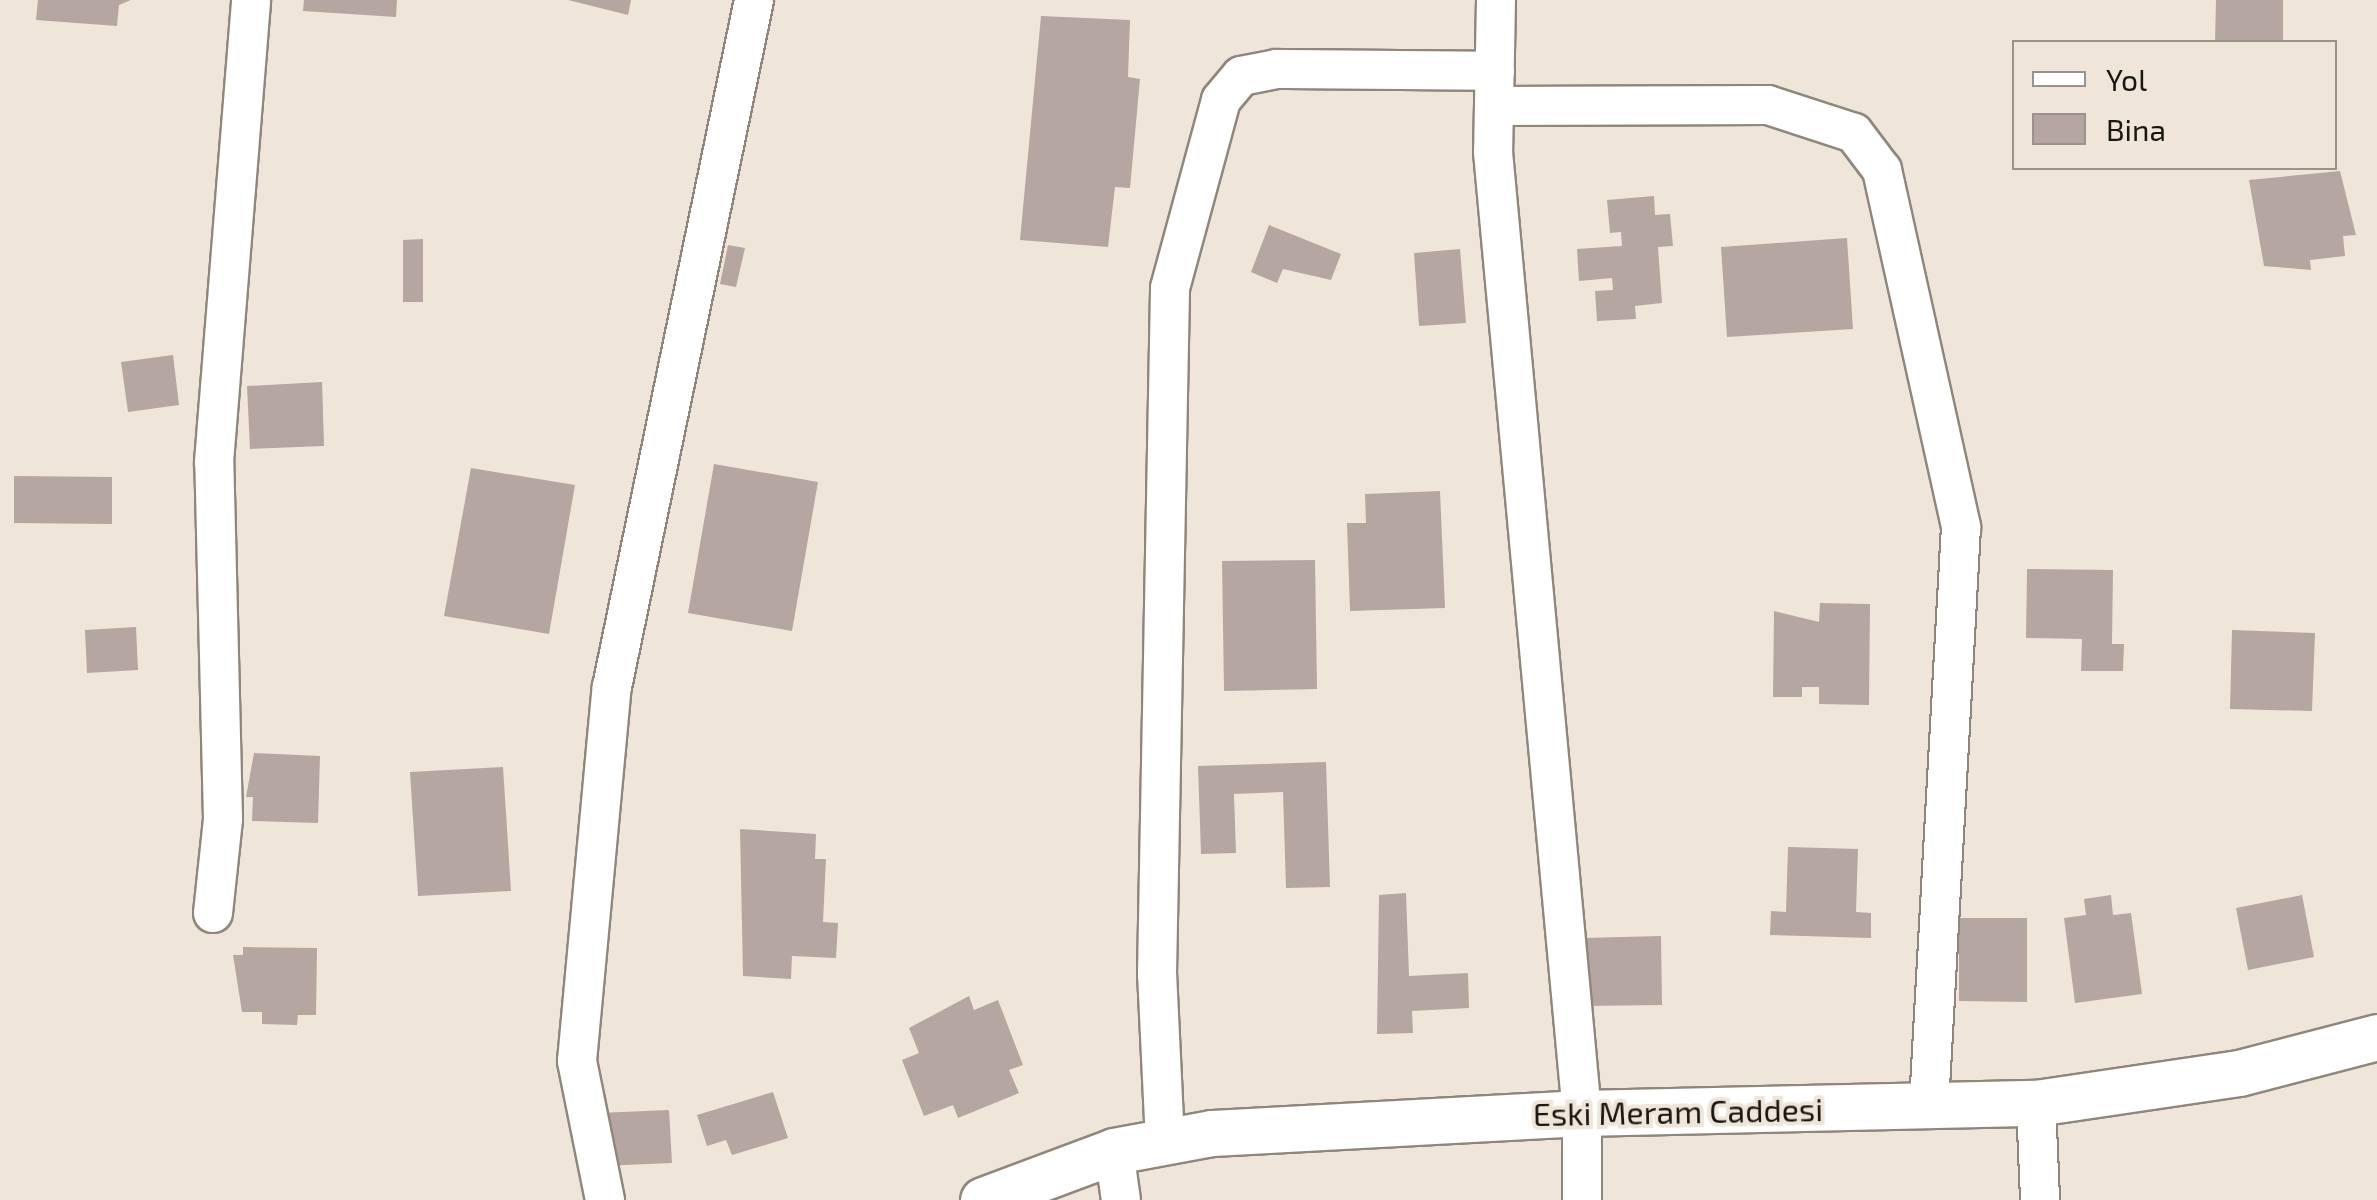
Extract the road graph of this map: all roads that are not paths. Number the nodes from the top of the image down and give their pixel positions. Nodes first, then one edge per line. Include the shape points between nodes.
1 (251, 0) edge
2 (754, 0) edge
3 (1496, 0) edge
4 (1494, 88) junction
5 (214, 913) dead end
6 (2377, 1037) edge
7 (2036, 1103) junction
8 (1928, 1105) junction
9 (1582, 1112) junction
10 (1165, 1142) junction
11 (1114, 1151) junction
12 (605, 1200) edge
13 (984, 1200) edge
14 (1121, 1200) edge
15 (1582, 1200) edge
16 (2040, 1200) edge

1 - 5 street via 214,462 223,819
2 - 12 street via 612,686 577,1061
3 - 4 street
4 - 8 street via 1768,106 1854,133 1882,170 1961,526
4 - 9 street
4 - 10 street via 1276,68 1241,76 1221,100 1170,288 1157,974
6 - 7 street, Eski Meram Caddesi via 2238,1073
7 - 8 street, Eski Meram Caddesi
7 - 16 street
8 - 9 street, Eski Meram Caddesi
9 - 10 street, Eski Meram Caddesi
9 - 15 street
10 - 11 street, Eski Meram Caddesi
11 - 13 street, Eski Meram Caddesi
11 - 14 street

